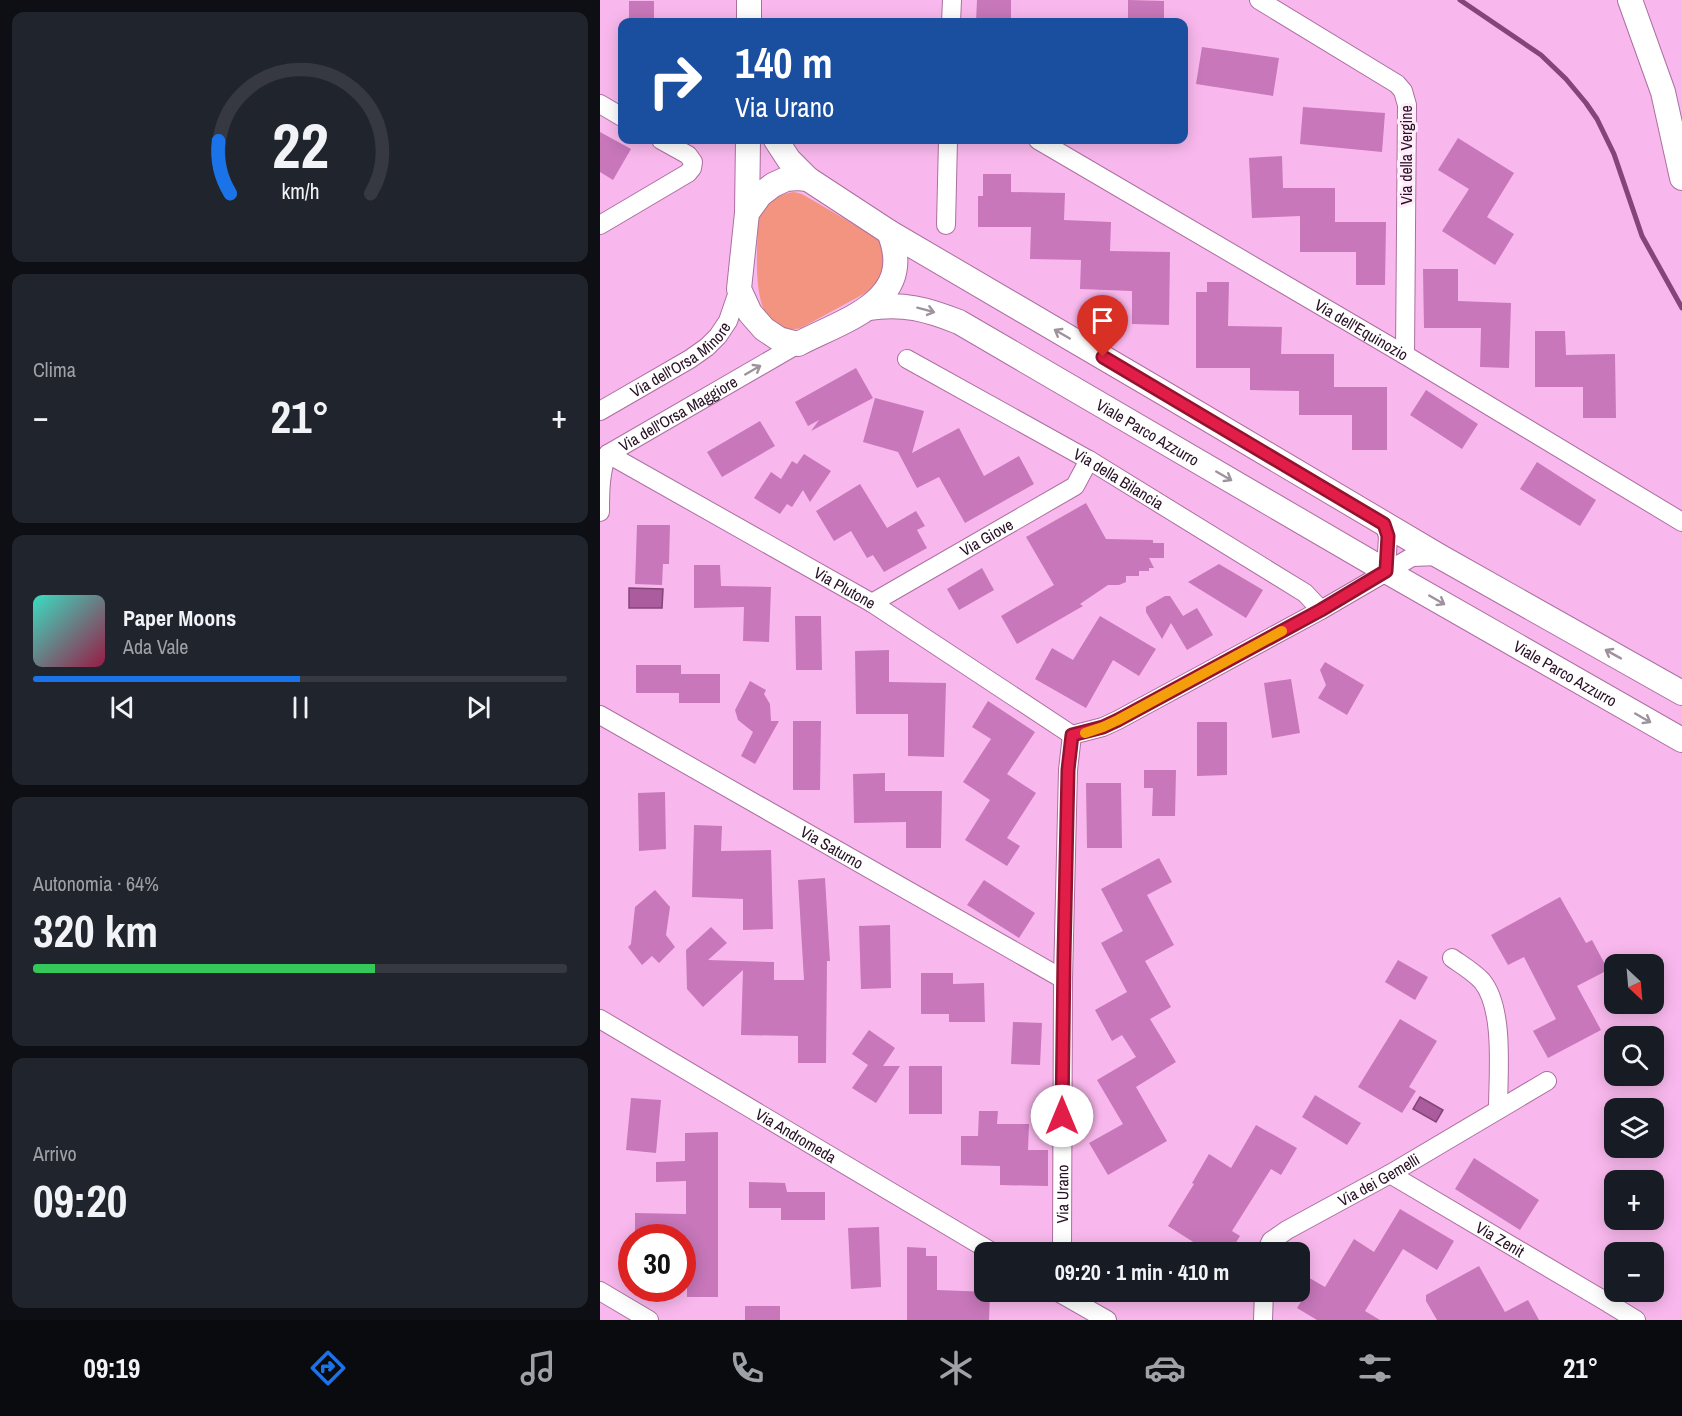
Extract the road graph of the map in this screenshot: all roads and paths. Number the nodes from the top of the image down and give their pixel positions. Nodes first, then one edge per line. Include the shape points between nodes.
1 (749, 0) edge
2 (762, 0) edge
3 (952, 0) edge
4 (1259, 0) edge
5 (1630, 0) edge
6 (749, 18) edge
7 (762, 18) edge
8 (951, 18) edge
9 (600, 104) edge
10 (618, 115) edge
11 (669, 144) edge
12 (748, 144) edge
13 (779, 144) edge
14 (948, 144) edge
15 (1045, 144) edge
16 (1682, 178) edge
17 (808, 179) junction
18 (747, 213) junction
19 (600, 225) edge
20 (946, 225) dead end
21 (889, 232) junction
22 (739, 289) junction
23 (868, 308) junction
24 (798, 344) junction
25 (1405, 355) junction
26 (907, 358) dead end
27 (600, 411) edge
28 (608, 454) junction
29 (1089, 460) junction
30 (600, 512) edge
31 (1682, 522) edge
32 (1384, 524) junction
33 (1438, 556) junction
34 (1386, 571) junction
35 (872, 603) junction
36 (1321, 610) junction
37 (1682, 683) edge
38 (1682, 692) edge
39 (600, 715) edge
40 (1072, 735) junction
41 (1682, 740) edge
42 (1452, 958) dead end
43 (1063, 979) junction
44 (600, 1019) edge
45 (1547, 1082) dead end
46 (1498, 1110) junction
47 (1390, 1174) junction
48 (975, 1242) edge
49 (1062, 1242) edge
50 (1271, 1242) edge
51 (600, 1291) edge
52 (1604, 1292) edge
53 (1077, 1302) edge
54 (1264, 1302) edge
55 (1618, 1302) edge
56 (649, 1320) edge
57 (1107, 1320) edge
58 (1263, 1320) edge
59 (1636, 1320) edge

1 - 6 street
2 - 7 street
3 - 8 street
4 - 25 street, Via della Vergine via 1397,84 1405,95
5 - 16 street via 1663,92
9 - 10 street
11 - 19 street via 688,154 694,164 688,173
12 - 18 street
13 - 17 street
14 - 20 street
15 - 25 street, Via dell'Equinozio
17 - 18 street via 786,179 773,185 759,195
17 - 21 street
18 - 22 street
21 - 23 street, Viale Parco Azzurro via 896,254 895,274
32 -> 21 street
22 - 24 street via 750,313 764,329 779,339
22 - 27 street, Via dell'Orsa Minore via 723,329 707,347
23 - 24 street, Viale Parco Azzurro
23 -> 34 street, Viale Parco Azzurro via 915,307 959,322
28 -> 24 street, Via dell'Orsa Maggiore
25 - 31 street, Via dell'Equinozio
26 - 29 street, Via della Bilancia
28 - 30 street, Via dell'Orsa Maggiore via 600,479
28 - 35 street, Via Plutone
29 - 35 street, Via Giove via 1075,486
29 - 36 street, Via della Bilancia via 1305,593
32 - 33 street
32 - 34 street via 1388,536
33 - 34 street via 1412,557
38 -> 33 street
34 - 36 street
34 -> 41 street, Viale Parco Azzurro
35 - 40 street, Via Plutone
36 - 40 street via 1118,720
37 - 38 street
39 - 43 street, Via Saturno
40 - 43 street, Via Urano
42 - 46 street via 1482,981 1493,1003
43 - 49 street, Via Urano
44 - 48 street, Via Andromeda
45 - 46 street, Via dei Gemelli
46 - 47 street, Via dei Gemelli
47 - 50 street, Via dei Gemelli
47 - 52 street, Via Zenit
51 - 56 street
53 - 57 street
54 - 58 street
55 - 59 street, Via Zenit

